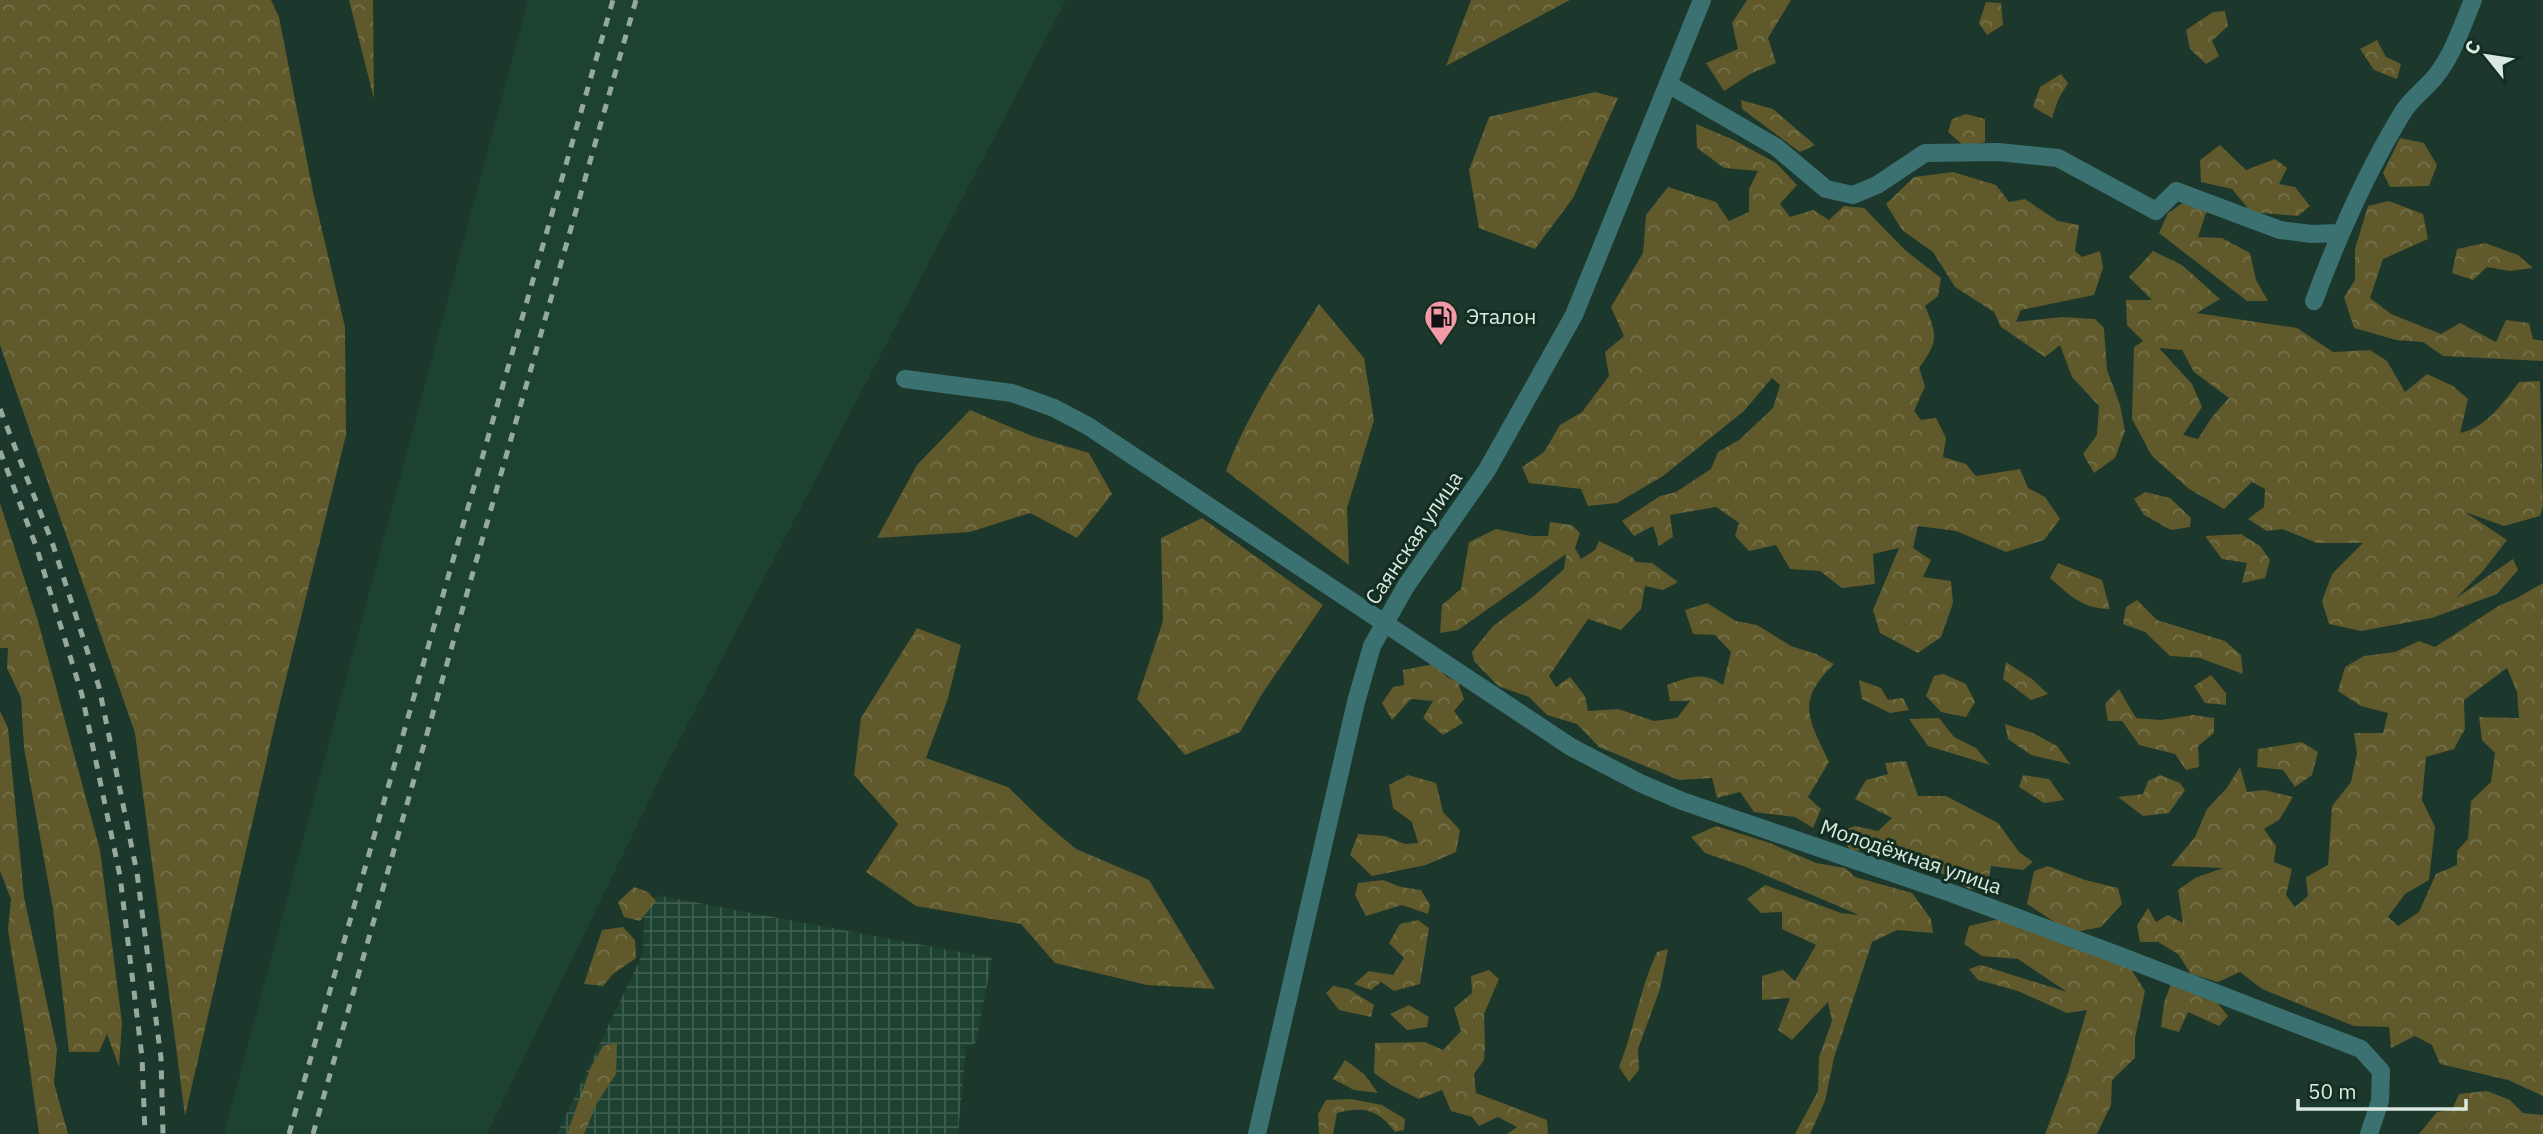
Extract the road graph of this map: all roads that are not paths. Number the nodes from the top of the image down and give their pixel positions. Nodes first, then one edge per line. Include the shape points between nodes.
1 (1702, 0) edge
2 (2473, 0) edge
3 (1668, 84) junction
4 (2339, 233) junction
5 (2315, 301) dead end
6 (905, 379) dead end
7 (1385, 623) junction
8 (1257, 1134) edge
9 (2369, 1134) edge

1 - 3 street, Саянская улица
2 - 4 street via 2448,58 2404,110
3 - 4 street via 1776,147 1826,189 1853,195 1925,153 1998,152 2058,158 2156,211 2176,191 2280,230
3 - 7 street, Саянская улица via 1559,345 1487,470
4 - 5 street
6 - 7 street via 1012,393 1054,408
7 - 8 street, Саянская улица via 1364,670
7 - 9 street, Молодёжная улица via 1571,747 1682,802 1951,893 2361,1049 2381,1071 2380,1101

